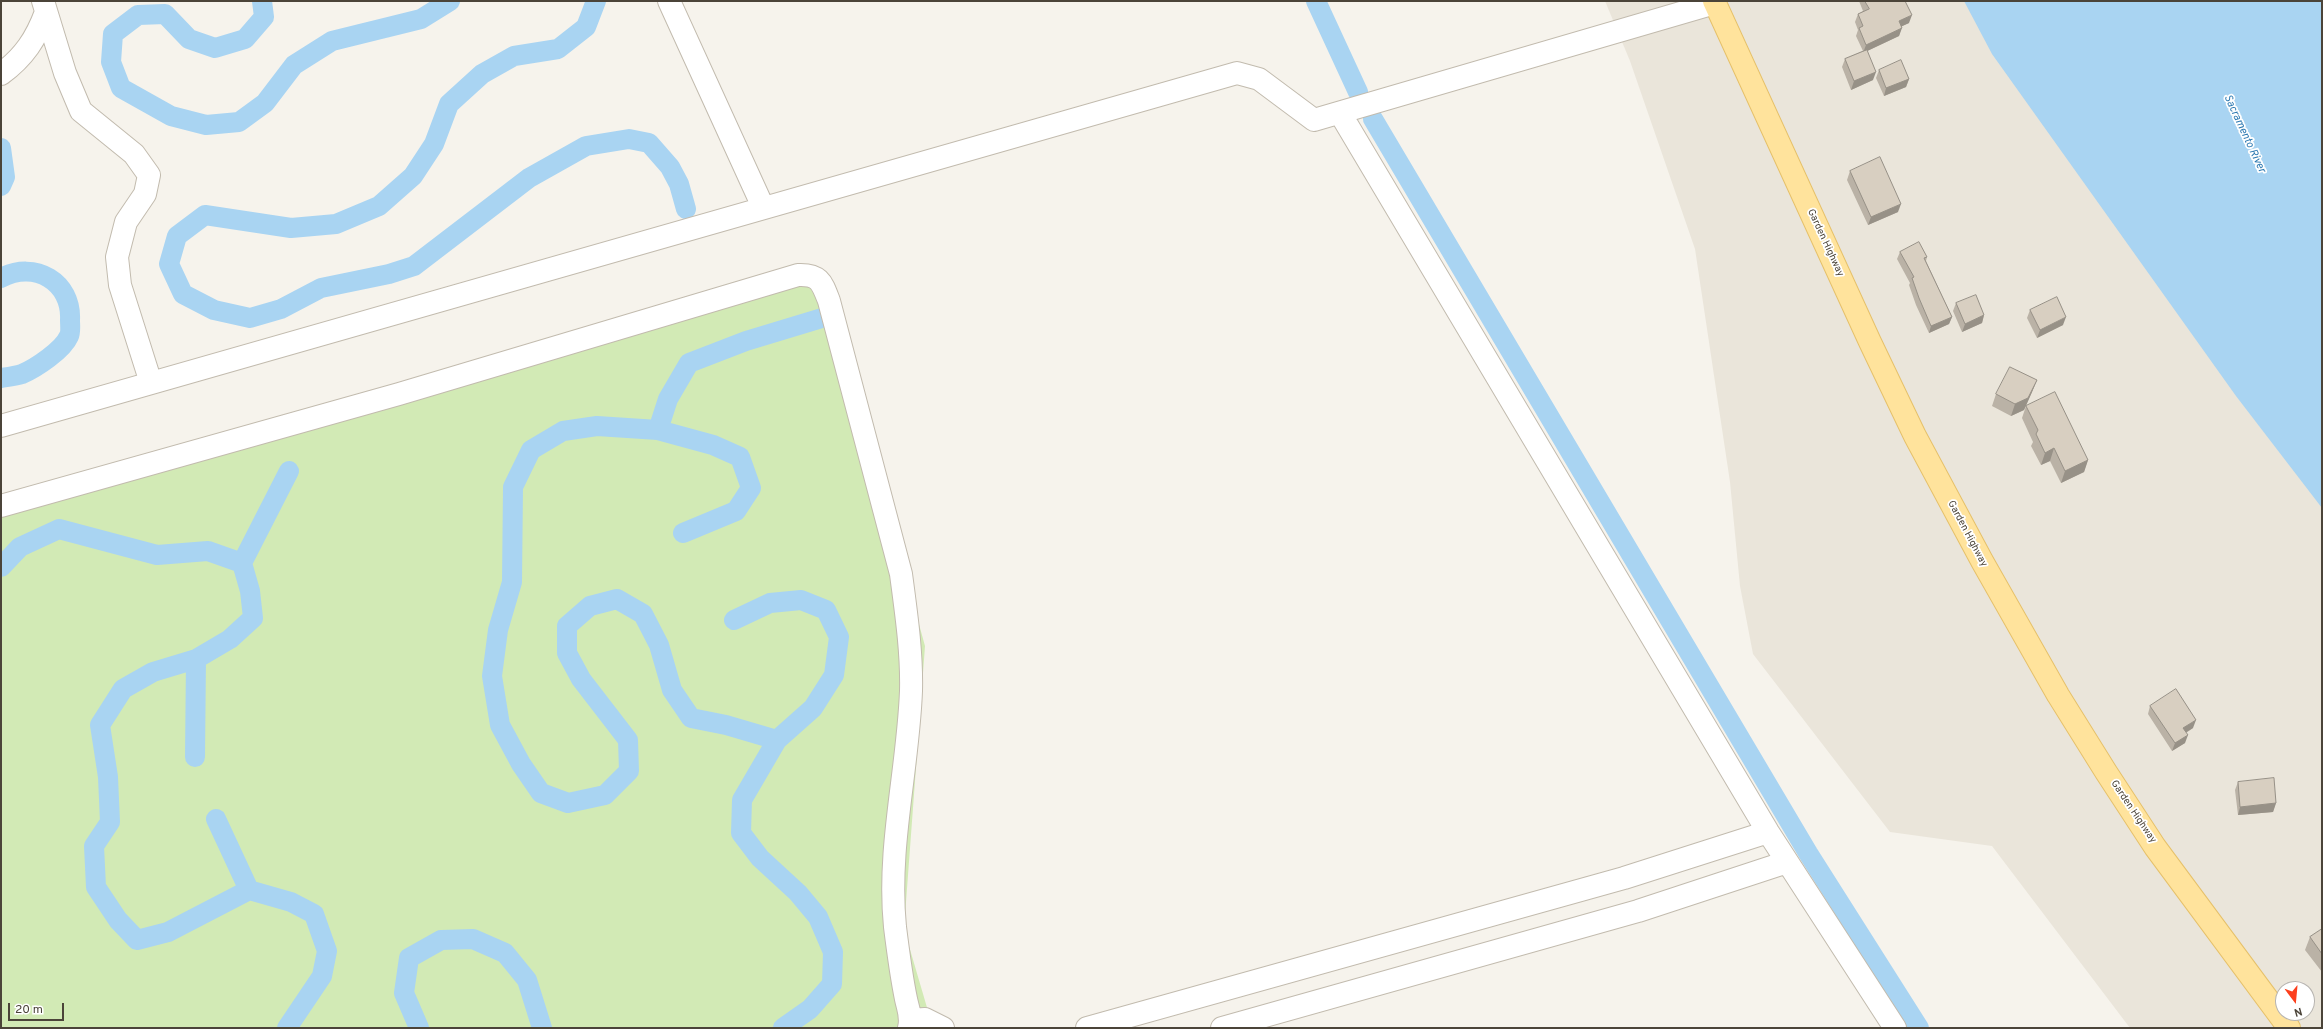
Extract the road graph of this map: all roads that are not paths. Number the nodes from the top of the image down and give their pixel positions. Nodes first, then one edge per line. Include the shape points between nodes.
1 (669, 1) edge
2 (1714, 2) edge
3 (45, 6) edge
4 (1, 74) edge
5 (1340, 112) junction
6 (763, 207) junction
7 (151, 383) junction
8 (1, 426) edge
9 (1, 506) edge
10 (1768, 832) junction
11 (1787, 862) junction
12 (910, 1024) edge
13 (943, 1028) edge
14 (1087, 1028) edge
15 (1222, 1028) edge
16 (1895, 1028) edge
17 (2289, 1028) edge

1 - 6 lane
2 - 5 lane
2 - 17 main road, Garden Highway via 1914,436 1982,561 2058,695 2155,847
3 - 4 lane via 37,35 16,63
3 - 7 lane via 65,73 81,111 134,154 149,175 145,194 126,222 117,257 120,285
5 - 6 lane via 1314,120 1259,79 1237,73
5 - 10 lane
6 - 7 lane
7 - 8 lane
9 - 12 lane via 399,394 798,275 818,278 829,302 901,574 906,606 911,691 897,831 894,892 895,926
10 - 11 lane
10 - 14 lane via 1624,878
11 - 15 lane via 1638,911
11 - 16 lane
12 - 13 lane via 925,1019

